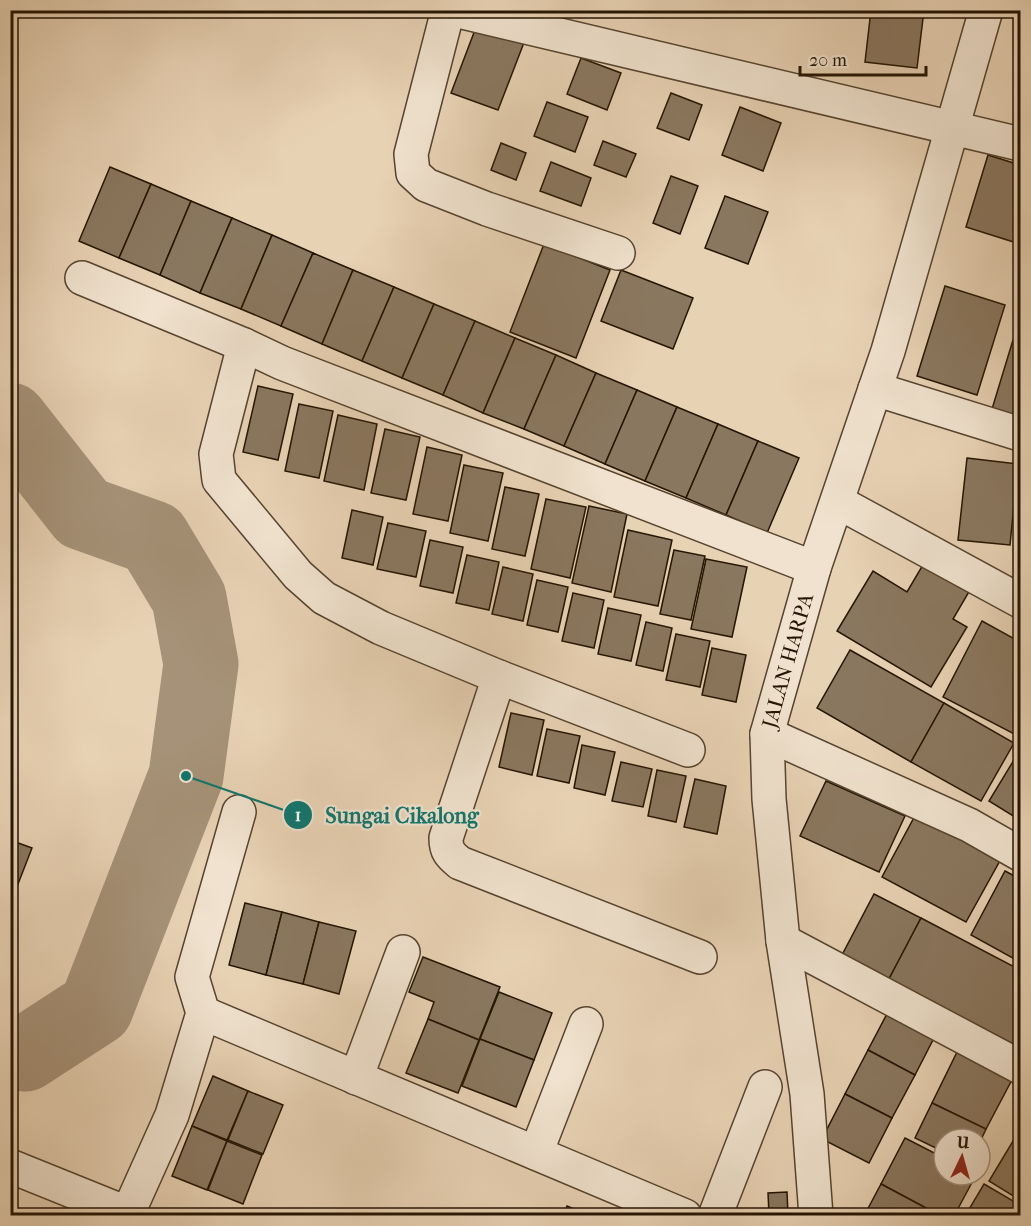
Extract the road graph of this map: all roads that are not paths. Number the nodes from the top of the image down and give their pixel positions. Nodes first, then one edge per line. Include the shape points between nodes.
1 (448, 10) edge
2 (454, 10) edge
3 (986, 10) edge
4 (953, 126) junction
5 (1020, 144) edge
6 (618, 253) dead end
7 (82, 278) dead end
8 (244, 345) junction
9 (875, 389) junction
10 (1020, 434) edge
11 (838, 502) junction
12 (814, 567) junction
13 (1020, 602) edge
14 (499, 677) junction
15 (767, 734) junction
16 (688, 750) dead end
17 (239, 812) dead end
18 (1020, 854) edge
19 (783, 941) junction
20 (403, 952) dead end
21 (700, 957) dead end
22 (203, 1013) junction
23 (586, 1024) dead end
24 (1020, 1067) edge
25 (356, 1078) junction
26 (765, 1087) dead end
27 (536, 1153) junction
28 (10, 1166) edge
29 (131, 1214) edge
30 (685, 1215) edge
31 (715, 1215) edge
32 (816, 1215) edge

1 - 6 street via 411,154 413,173 426,185 487,209
2 - 4 street
3 - 4 street, JALAN HARPA
4 - 5 street
4 - 9 street, JALAN HARPA
7 - 8 street
8 - 12 street
8 - 14 street via 216,454 219,480 298,575 324,598 381,628
9 - 10 street
9 - 11 street, JALAN HARPA
11 - 12 street, JALAN HARPA
11 - 13 street
12 - 15 street, JALAN HARPA
14 - 16 street
14 - 21 street via 446,838 446,850 460,863
15 - 18 street via 969,825
15 - 19 street, JALAN HARPA
17 - 22 street via 192,977
19 - 24 street
19 - 32 street, JALAN HARPA via 807,1094
20 - 25 street
22 - 25 street
22 - 29 street via 172,1115
23 - 27 street
25 - 27 street
26 - 31 street
27 - 30 street
28 - 29 street

